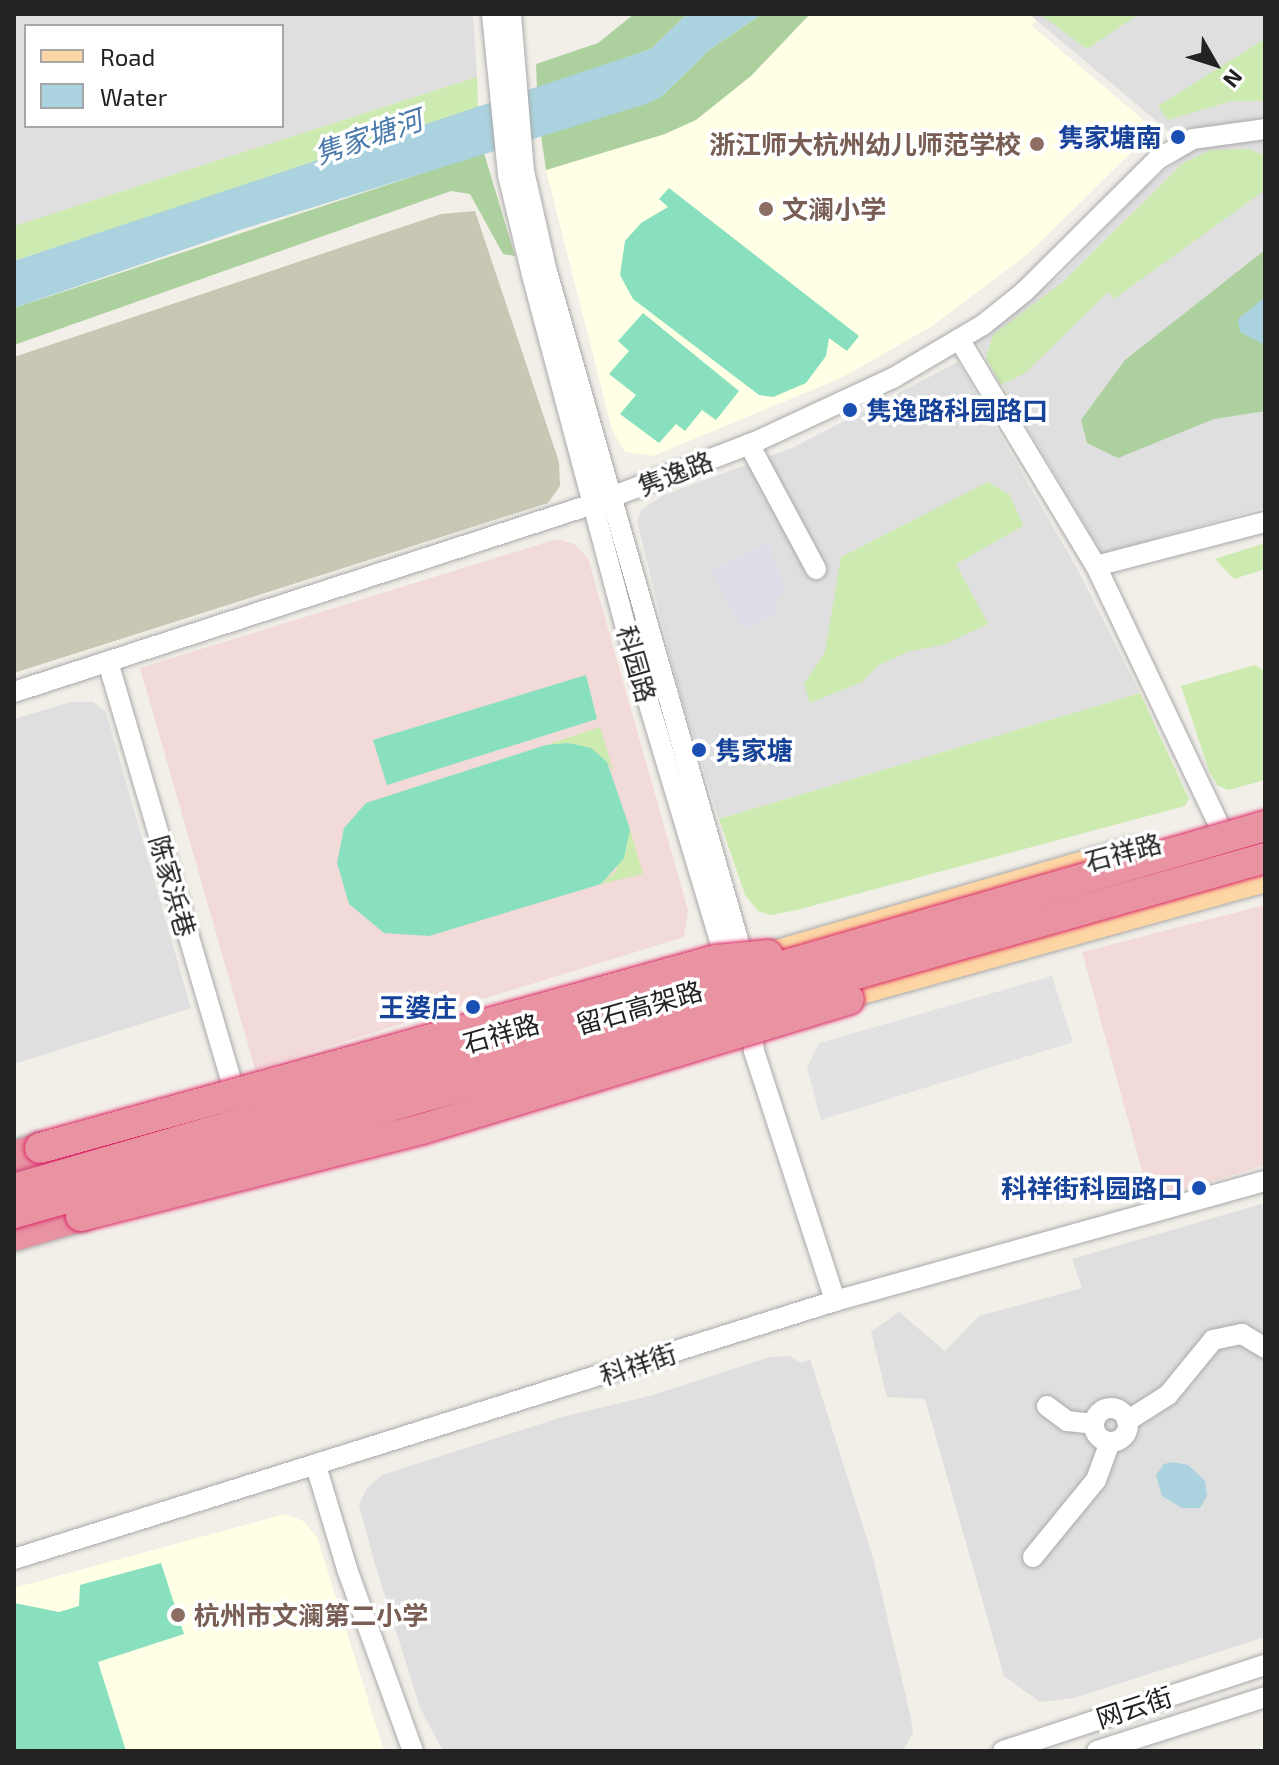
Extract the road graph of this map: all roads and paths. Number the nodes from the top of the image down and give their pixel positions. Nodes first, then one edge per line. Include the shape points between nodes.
1 (492, 14) edge
2 (511, 14) edge
3 (508, 90) junction
4 (1265, 129) edge
5 (959, 339) junction
6 (749, 444) junction
7 (602, 501) junction
8 (1265, 522) edge
9 (1096, 566) junction
10 (816, 569) dead end
11 (108, 662) junction
12 (14, 692) edge
13 (1265, 812) edge
14 (1219, 825) junction
15 (1265, 826) edge
16 (1265, 858) edge
17 (1265, 876) edge
18 (838, 949) junction
19 (736, 965) junction
20 (752, 1020) junction
21 (239, 1109) junction
22 (27, 1152) edge
23 (14, 1174) edge
24 (1265, 1181) edge
25 (14, 1189) edge
26 (14, 1213) edge
27 (14, 1234) edge
28 (835, 1301) junction
29 (1265, 1348) edge
30 (1047, 1406) dead end
31 (1127, 1421) junction
32 (1094, 1424) junction
33 (1110, 1442) junction
34 (316, 1466) junction
35 (1033, 1557) dead end
36 (14, 1559) edge
37 (1265, 1665) edge
38 (1265, 1697) edge
39 (413, 1751) edge
40 (1003, 1751) edge
41 (1097, 1751) edge

1 - 3 street, 科园路
2 - 3 street, 科园路
3 - 7 street, 科园路 via 514,156
4 - 5 street, 隽逸路 via 1193,139 1158,159 1024,292
5 - 6 street, 隽逸路 via 893,378
5 - 9 street
6 - 7 street, 隽逸路
6 - 10 street
7 - 11 street, 隽逸路
7 - 19 street, 科园路
8 - 9 street
9 - 14 street
11 - 12 street, 隽逸路
11 - 21 street, 陈家浜巷
13 - 14 main road, 石祥路
14 - 19 main road, 石祥路 via 880,919
15 - 18 highway, 留石高架路, bridge
16 - 26 highway, 留石高架路, bridge
17 - 20 main road
17 - 27 highway, bridge via 422,1129
18 - 22 highway, bridge via 716,960
18 - 25 highway, 留石高架路, bridge
19 - 20 street, 科园路
19 - 21 main road, 石祥路
20 - 27 main road via 283,1149
20 - 28 street, 科园路 via 754,1051
21 - 23 main road, 石祥路
24 - 28 street, 科祥街
28 - 34 street, 科祥街
29 - 31 street via 1242,1334 1213,1340 1168,1395
30 - 32 street via 1067,1421
31 - 32 street via 1111,1407 1102,1410
31 - 33 street via 1125,1434
32 - 33 street via 1096,1433
33 - 35 street via 1096,1480
34 - 36 street, 科祥街
34 - 39 street
37 - 40 street, 网云街
38 - 41 street, 网云街

